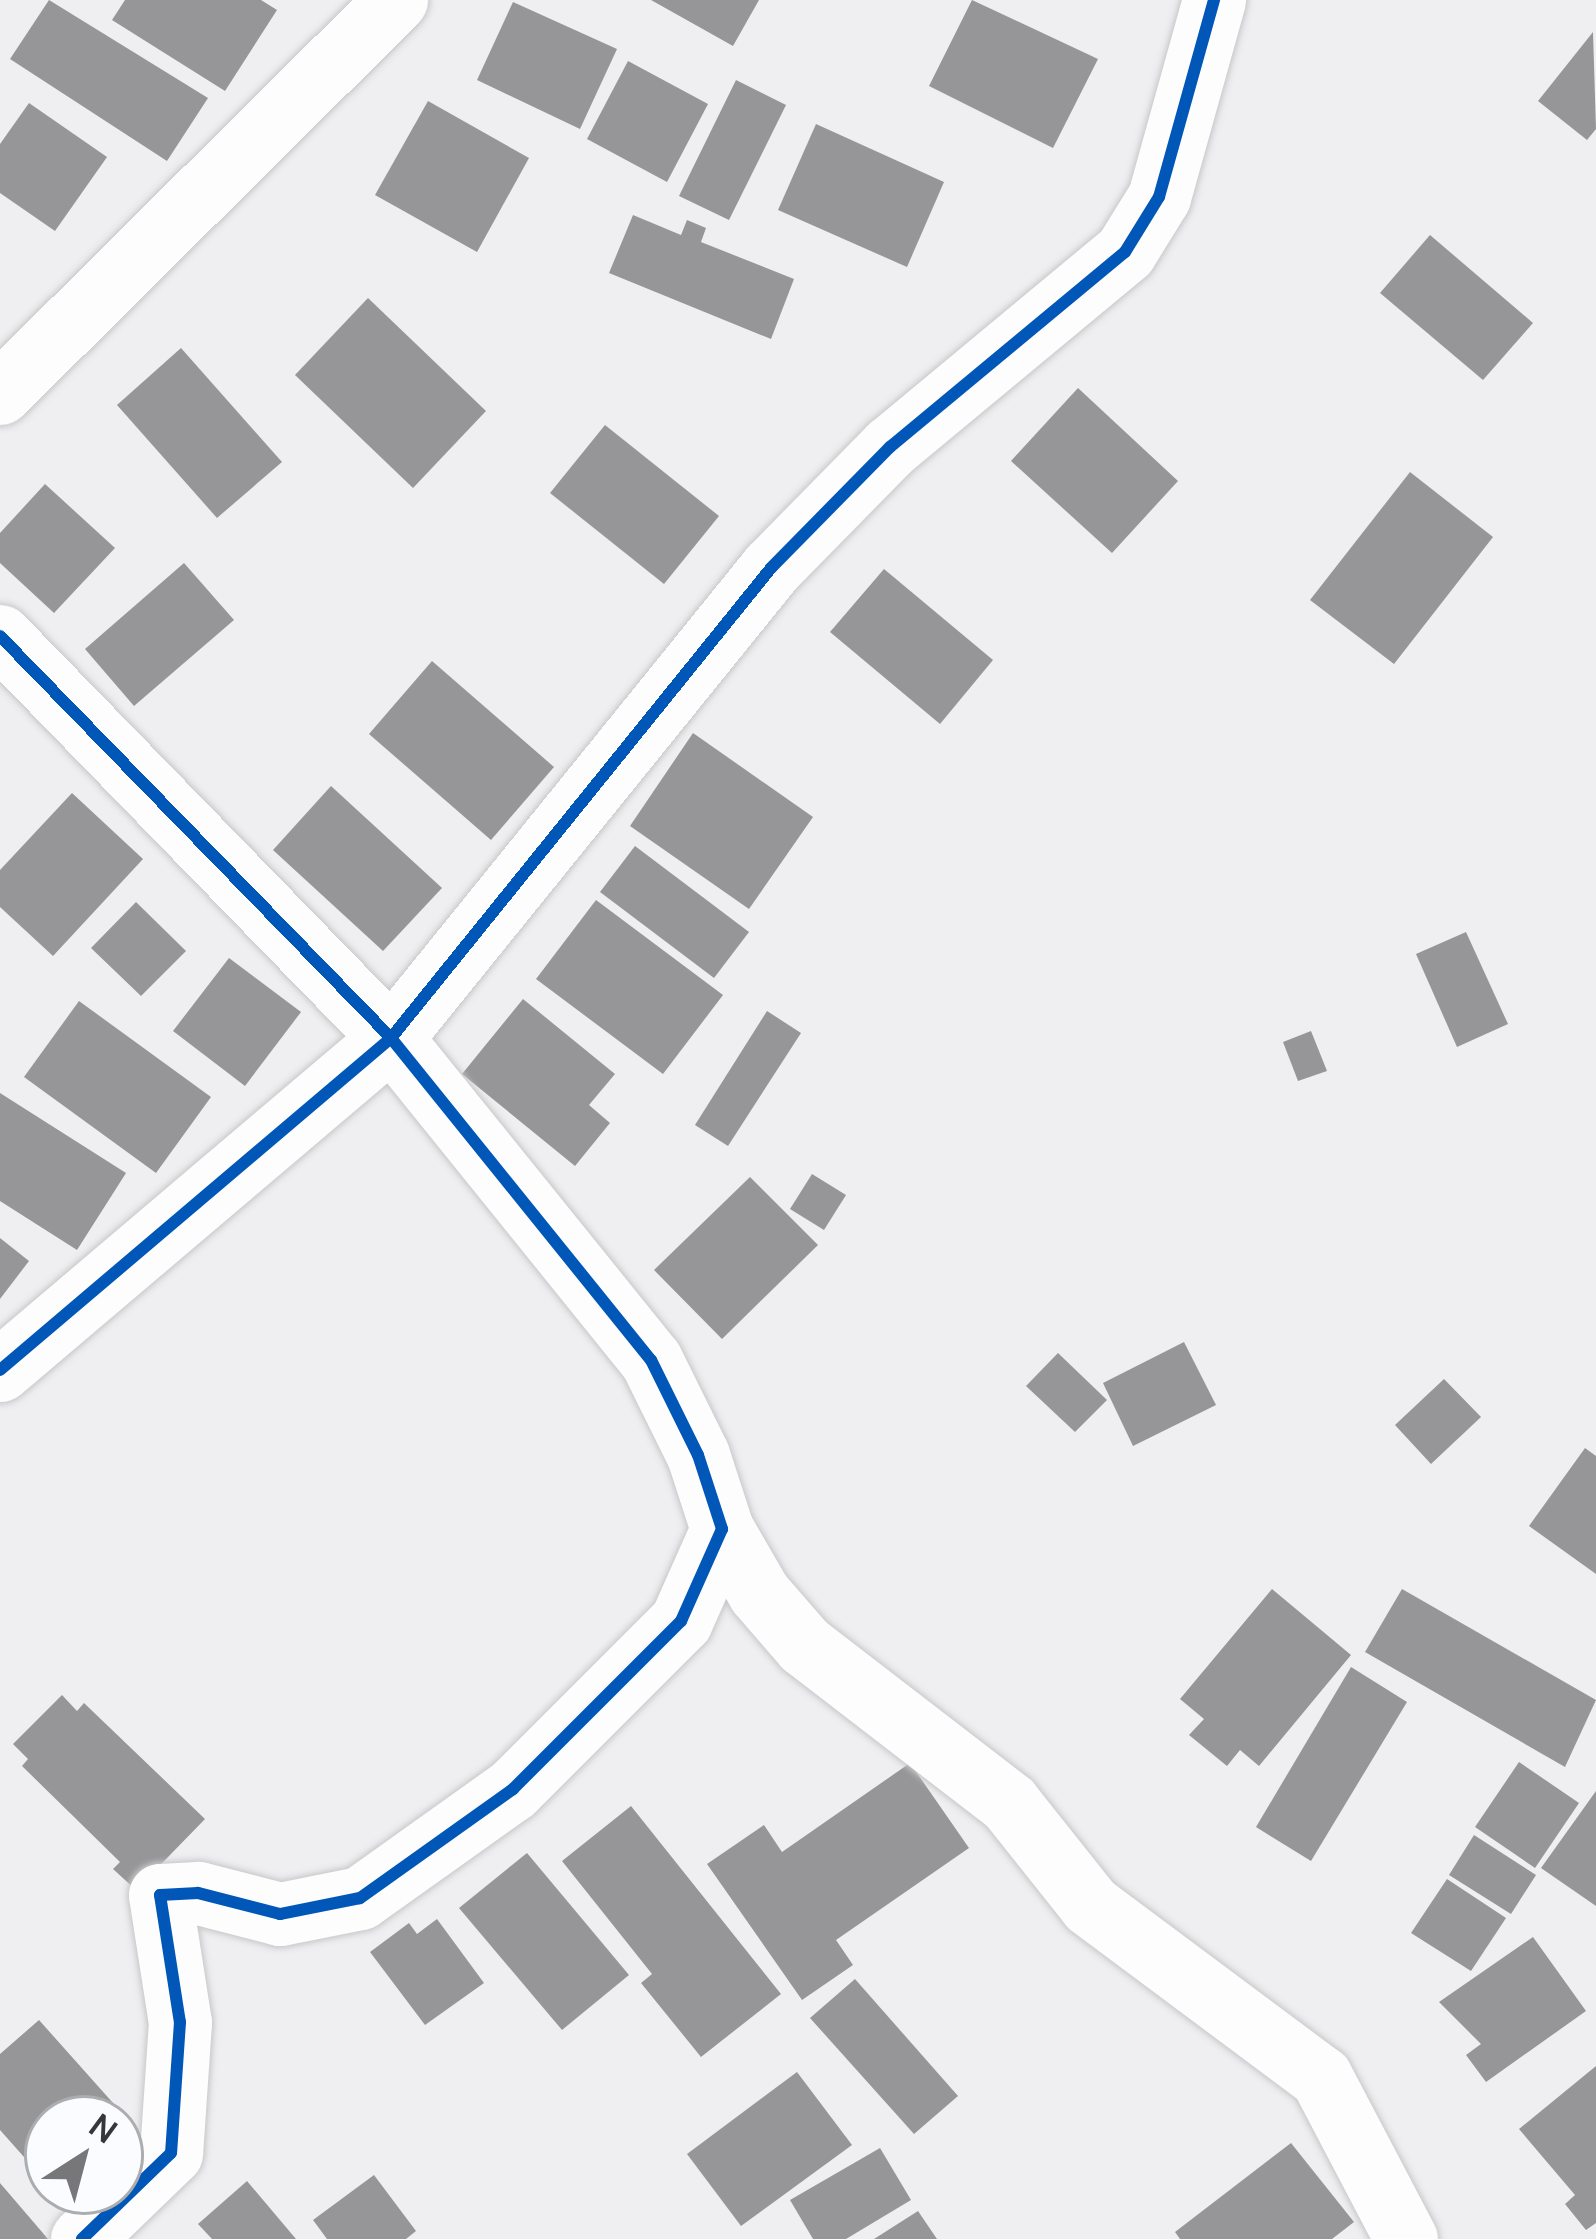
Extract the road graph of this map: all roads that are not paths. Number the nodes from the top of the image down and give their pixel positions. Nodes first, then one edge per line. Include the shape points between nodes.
1 (396, 0) edge
2 (1214, 0) edge
3 (0, 393) edge
4 (0, 636) edge
5 (391, 1038) junction
6 (0, 1370) edge
7 (722, 1529) junction
8 (82, 2239) edge
9 (1406, 2239) edge

1 - 3 street
2 - 5 street via 1160,197 1124,251 890,447 770,568
4 - 5 street
5 - 6 street
5 - 7 street via 651,1360 698,1455
7 - 8 street via 681,1621 513,1789 360,1898 280,1914 198,1893 160,1895 179,2022 171,2153
7 - 9 street via 759,1593 804,1646 1009,1803 1090,1905 1321,2078

